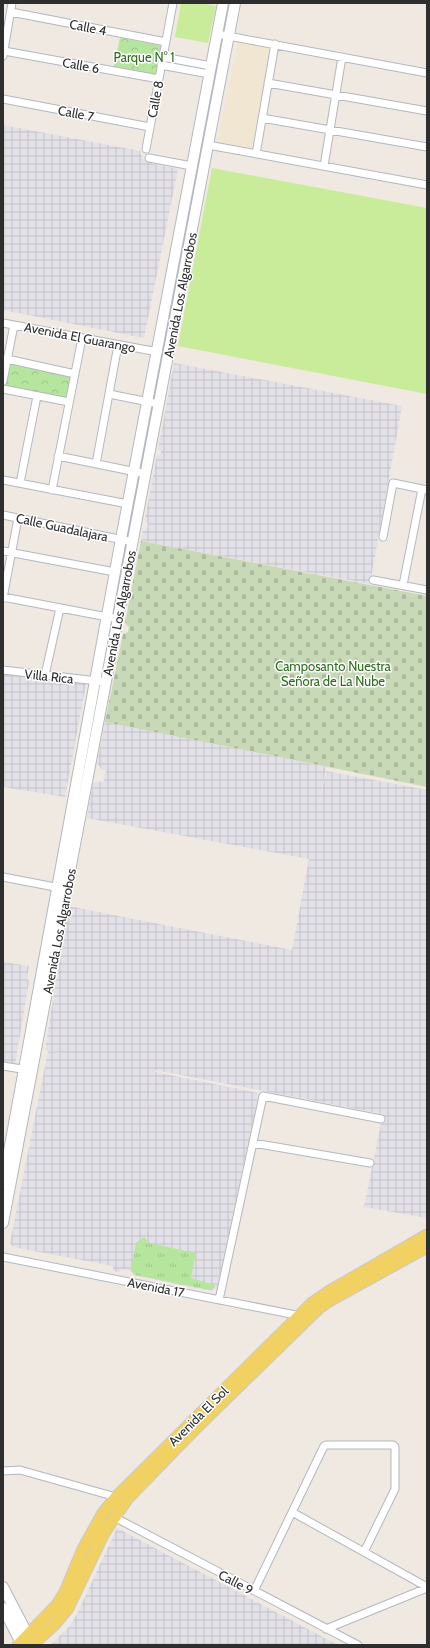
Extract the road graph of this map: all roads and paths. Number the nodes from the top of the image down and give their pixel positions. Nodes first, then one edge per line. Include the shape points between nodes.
1 (12, 3) edge
2 (173, 3) edge
3 (223, 3) edge
4 (235, 3) edge
5 (11, 12) junction
6 (217, 34) junction
7 (229, 36) junction
8 (166, 42) junction
9 (275, 44) junction
10 (3, 54) edge
11 (163, 57) junction
12 (342, 57) junction
13 (162, 65) junction
14 (205, 69) junction
15 (427, 73) edge
16 (159, 79) junction
17 (268, 82) junction
18 (336, 94) junction
19 (3, 99) edge
20 (427, 110) edge
21 (262, 118) junction
22 (150, 127) junction
23 (330, 130) junction
24 (208, 145) junction
25 (427, 147) edge
26 (146, 149) dead end
27 (256, 154) junction
28 (149, 158) dead end
29 (192, 166) junction
30 (324, 166) junction
31 (427, 184) edge
32 (3, 323) edge
33 (14, 325) junction
34 (82, 338) junction
35 (118, 345) junction
36 (158, 352) junction
37 (168, 354) junction
38 (7, 359) junction
39 (75, 374) junction
40 (3, 381) edge
41 (3, 389) edge
42 (109, 394) junction
43 (37, 396) junction
44 (70, 402) junction
45 (148, 402) junction
46 (159, 404) junction
47 (58, 456) junction
48 (96, 464) junction
49 (134, 472) junction
50 (146, 474) junction
51 (3, 480) edge
52 (20, 483) junction
53 (424, 489) edge
54 (52, 490) junction
55 (128, 504) junction
56 (3, 515) edge
57 (18, 518) junction
58 (383, 537) dead end
59 (121, 539) junction
60 (133, 542) junction
61 (3, 551) edge
62 (12, 553) junction
63 (115, 572) junction
64 (373, 580) dead end
65 (403, 585) junction
66 (427, 590) edge
67 (3, 597) edge
68 (60, 608) junction
69 (107, 616) junction
70 (118, 619) junction
71 (3, 670) edge
72 (46, 675) junction
73 (95, 681) junction
74 (106, 682) junction
75 (3, 877) edge
76 (62, 888) junction
77 (3, 1066) edge
78 (28, 1070) junction
79 (381, 1118) dead end
80 (253, 1143) junction
81 (370, 1163) dead end
82 (7, 1172) edge
83 (3, 1184) edge
84 (3, 1223) edge
85 (427, 1235) edge
86 (427, 1247) edge
87 (3, 1257) edge
88 (219, 1300) junction
89 (303, 1317) junction
90 (3, 1471) edge
91 (116, 1497) junction
92 (292, 1512) junction
93 (114, 1517) junction
94 (364, 1552) junction
95 (3, 1587) edge
96 (427, 1588) edge
97 (254, 1591) junction
98 (3, 1608) edge
99 (326, 1628) junction
100 (25, 1642) edge
101 (358, 1645) edge

1 - 5 street
2 - 8 street, Calle 8
3 - 6 street, Avenida Los Algarrobos
4 - 7 street, Avenida Los Algarrobos
5 - 8 street, Calle 4
5 - 10 street
6 - 7 street
6 - 14 street, Avenida Los Algarrobos
7 - 9 street
7 - 24 street, Avenida Los Algarrobos
8 - 11 street, Calle 8
9 - 12 street
9 - 17 street
10 - 16 street, Calle 6
11 - 13 street, Calle 8
11 - 14 street
12 - 15 street
12 - 18 street
13 - 14 street
13 - 16 street, Calle 8
14 - 29 street, Avenida Los Algarrobos
16 - 22 street, Calle 8
17 - 18 street
17 - 21 street
18 - 20 street
18 - 23 street
19 - 22 street, Calle 7
21 - 23 street
21 - 27 street
22 - 26 street, Calle 8
23 - 25 street
23 - 30 street
24 - 27 street
24 - 37 street, Avenida Los Algarrobos
27 - 30 street
28 - 29 street
29 - 36 street, Avenida Los Algarrobos
30 - 31 street
32 - 33 street, Avenida El Guarango
33 - 34 street, Avenida El Guarango
33 - 38 street
34 - 35 street, Avenida El Guarango
34 - 39 street
35 - 36 street, Avenida El Guarango
35 - 42 street
36 - 37 street
36 - 45 street, Avenida Los Algarrobos
37 - 46 street, Avenida Los Algarrobos
38 - 39 street
38 - 40 street
39 - 44 street
41 - 43 street
42 - 45 street
42 - 48 street
43 - 44 street
43 - 52 street
44 - 47 street
45 - 46 street
45 - 49 street, Avenida Los Algarrobos
46 - 50 street, Avenida Los Algarrobos
47 - 48 street
47 - 54 street
48 - 49 street
49 - 50 street
49 - 55 street, Avenida Los Algarrobos
50 - 60 street, Avenida Los Algarrobos
51 - 52 street
52 - 54 street
53 - 58 street via 393,483
53 - 65 street
54 - 55 street
55 - 59 street, Avenida Los Algarrobos
56 - 57 street, Calle Guadalajara
57 - 59 street, Calle Guadalajara
57 - 62 street
59 - 60 street, Calle Guadalajara
59 - 63 street, Avenida Los Algarrobos
60 - 70 street, Avenida Los Algarrobos
61 - 62 street
62 - 63 street
62 - 67 street
63 - 69 street, Avenida Los Algarrobos
64 - 65 street
65 - 66 street
67 - 68 street
68 - 69 street
68 - 72 street
69 - 70 street
69 - 73 street, Avenida Los Algarrobos
70 - 74 street, Avenida Los Algarrobos
71 - 72 street, Villa Rica
72 - 73 street, Villa Rica
73 - 74 street, Villa Rica
73 - 76 street, Avenida Los Algarrobos
74 - 76 street, Avenida Los Algarrobos
75 - 76 street
76 - 78 street, Avenida Los Algarrobos
77 - 78 street
78 - 82 street, Avenida Los Algarrobos
79 - 80 street via 263,1096
80 - 81 street
80 - 88 street
82 - 83 street, Avenida Los Algarrobos
82 - 84 street, Avenida Los Algarrobos
85 - 89 main road, Avenida El Sol via 328,1292 312,1303
86 - 89 main road, Avenida El Sol
87 - 88 street, Avenida 17
88 - 89 street, Avenida 17
89 - 91 main road, Avenida El Sol
89 - 93 main road, Avenida El Sol via 127,1500
90 - 91 street via 20,1470
91 - 100 main road, Avenida El Sol via 103,1513 57,1605
92 - 94 street
92 - 94 street via 324,1446 393,1445 396,1450 395,1489
92 - 97 street
93 - 97 street, Calle 9
93 - 100 main road, Avenida El Sol via 96,1548 68,1608 54,1626
94 - 96 street
95 - 100 street
96 - 99 street
97 - 99 street, Calle 9
98 - 100 street
99 - 101 street, Calle 9

